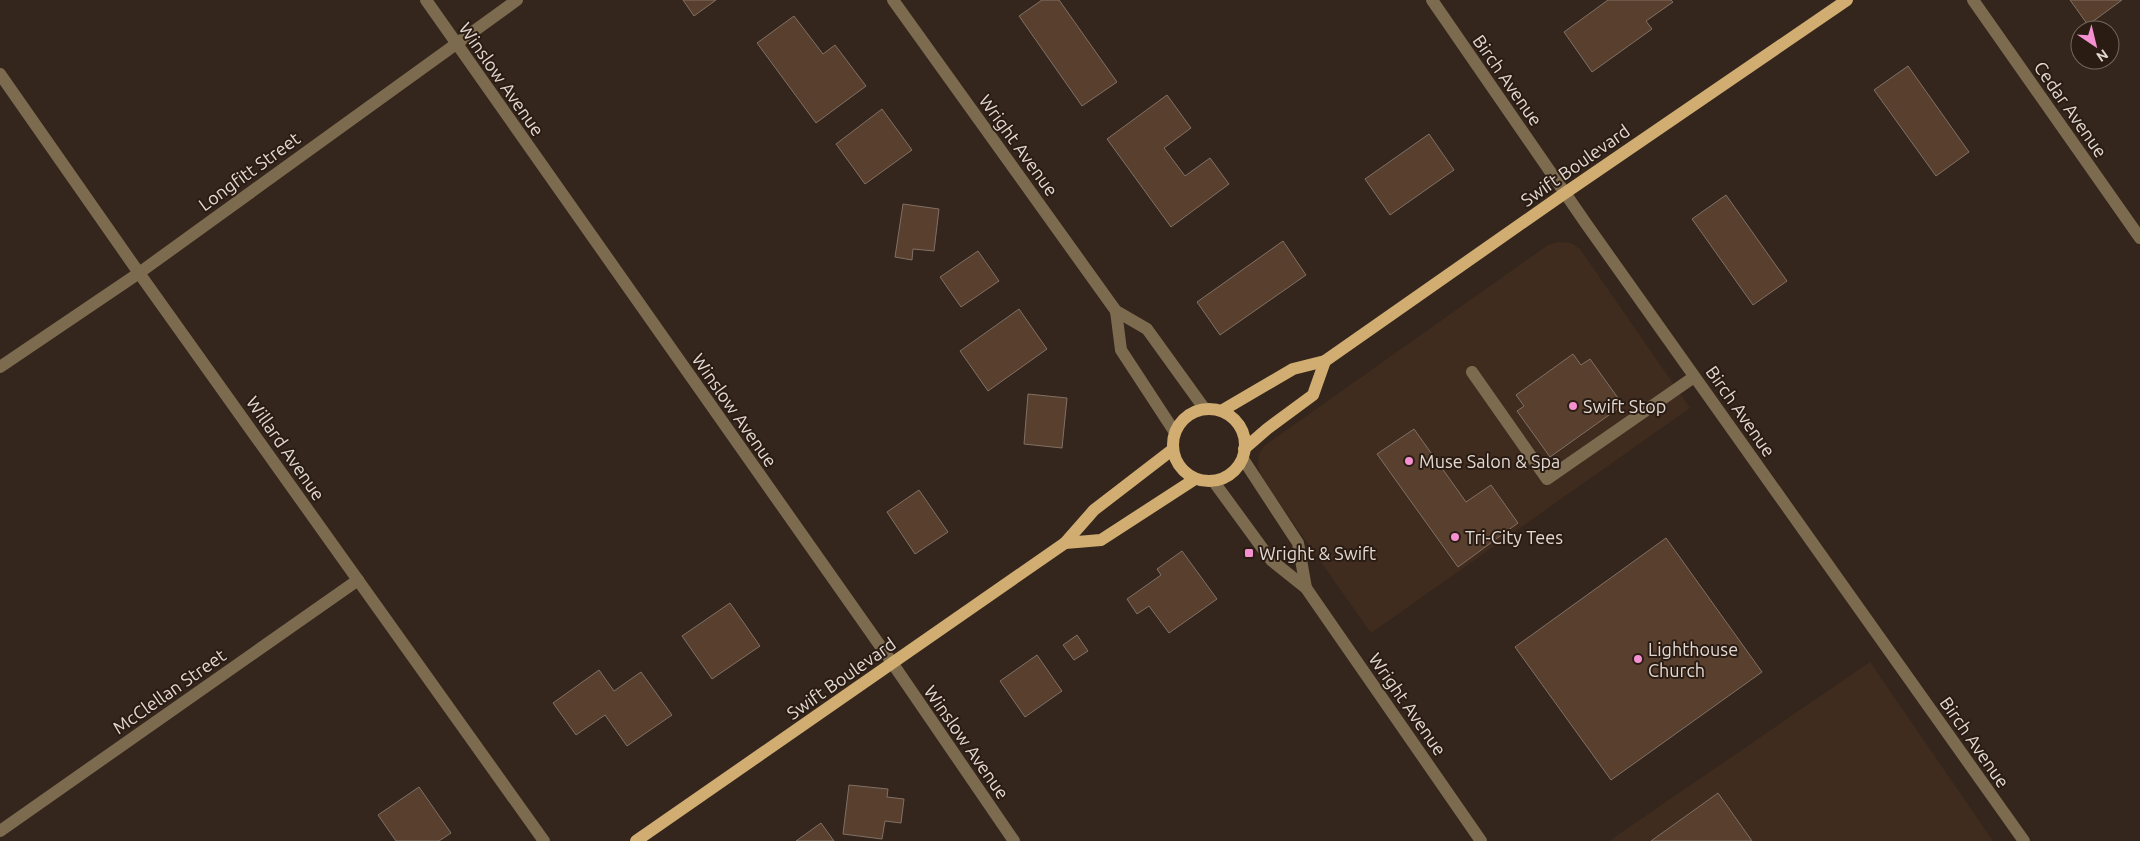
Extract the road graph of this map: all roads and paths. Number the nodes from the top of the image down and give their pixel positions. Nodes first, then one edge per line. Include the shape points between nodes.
1 (426, 0) edge
2 (517, 0) edge
3 (893, 0) edge
4 (1432, 0) edge
5 (1847, 0) edge
6 (1973, 0) edge
7 (456, 43) junction
8 (0, 74) edge
9 (1565, 193) junction
10 (2140, 238) edge
11 (139, 273) junction
12 (1116, 311) junction
13 (1325, 361) junction
14 (0, 367) edge
15 (1472, 372) dead end
16 (1694, 377) junction
17 (1204, 408) junction
18 (1223, 410) junction
19 (1174, 431) junction
20 (1172, 450) junction
21 (1244, 454) junction
22 (1195, 479) junction
23 (1214, 482) junction
24 (1065, 543) junction
25 (358, 580) junction
26 (1306, 588) junction
27 (893, 664) junction
28 (0, 831) edge
29 (544, 841) edge
30 (636, 841) edge
31 (1014, 841) edge
32 (1481, 841) edge
33 (2024, 841) edge

1 - 7 street, Winslow Avenue
2 - 7 street, Longfitt Street
3 - 12 street, Wright Avenue
4 - 9 street, Birch Avenue
5 - 9 main road, Swift Boulevard
6 - 10 street, Cedar Avenue
7 - 11 street, Longfitt Street
7 - 27 street, Winslow Avenue
8 - 11 street, Willard Avenue
9 - 13 main road, Swift Boulevard
9 - 16 street, Birch Avenue
11 - 14 street, Longfitt Street
11 - 25 street, Willard Avenue
12 - 17 street, Wright Avenue via 1147,329
12 - 19 street, Wright Avenue via 1121,350
13 - 18 main road, Swift Boulevard via 1293,369
13 - 21 main road via 1312,395 1266,430
15 - 16 street via 1547,479
16 - 33 street, Birch Avenue
17 - 18 main road
17 - 19 main road via 1186,415
18 - 21 main road via 1238,422 1246,440
19 - 20 main road
20 - 22 main road via 1179,468
20 - 24 main road, Swift Boulevard via 1094,510
21 - 23 main road via 1232,474
21 - 26 street, Wright Avenue via 1298,543
22 - 23 main road
22 - 24 main road via 1101,540
23 - 26 street, Wright Avenue via 1271,560
24 - 27 main road, Swift Boulevard
25 - 28 street, McClellan Street
25 - 29 street, Willard Avenue
26 - 32 street, Wright Avenue
27 - 30 main road, Swift Boulevard
27 - 31 street, Winslow Avenue

